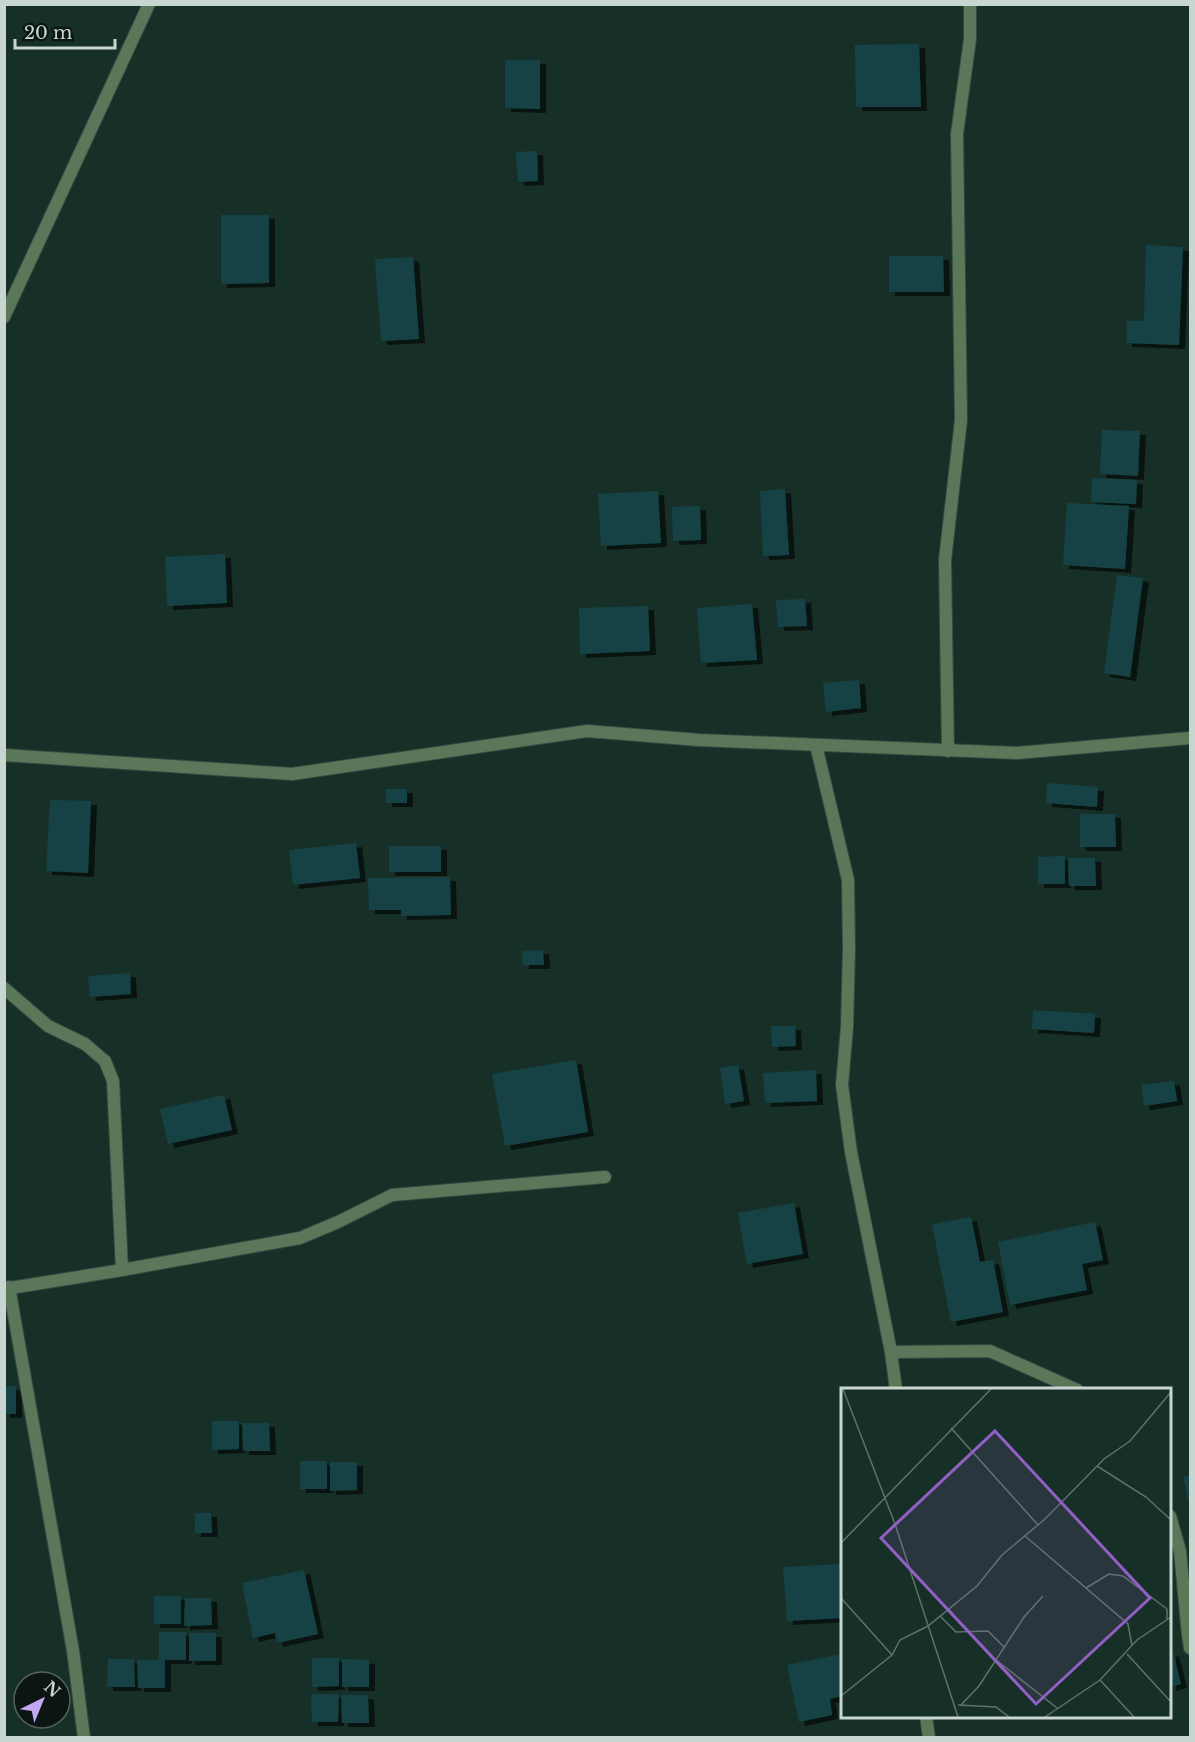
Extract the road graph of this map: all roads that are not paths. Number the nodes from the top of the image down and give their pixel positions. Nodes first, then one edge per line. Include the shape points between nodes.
1 (149, 4) edge
2 (970, 4) edge
3 (4, 317) edge
4 (1191, 738) edge
5 (816, 745) junction
6 (948, 751) junction
7 (4, 755) edge
8 (4, 988) edge
9 (605, 1177) dead end
10 (122, 1270) junction
11 (7, 1288) edge
12 (891, 1352) junction
13 (896, 1388) edge
14 (1075, 1388) edge
15 (1171, 1520) edge
16 (1191, 1648) edge
17 (926, 1718) edge
18 (84, 1737) edge
19 (929, 1737) edge

1 - 3 street
2 - 6 street via 970,39 957,134 961,420 945,560
4 - 6 street via 1017,753
5 - 6 street
5 - 7 street via 586,731 292,774
5 - 12 street via 848,880 848,994 842,1085 851,1152
8 - 10 street via 48,1026 85,1044 105,1060 113,1080
9 - 10 street via 392,1195 300,1238
10 - 11 street
11 - 18 street via 73,1651
12 - 13 street
12 - 14 street via 990,1351
15 - 16 street via 1180,1551
17 - 19 street

